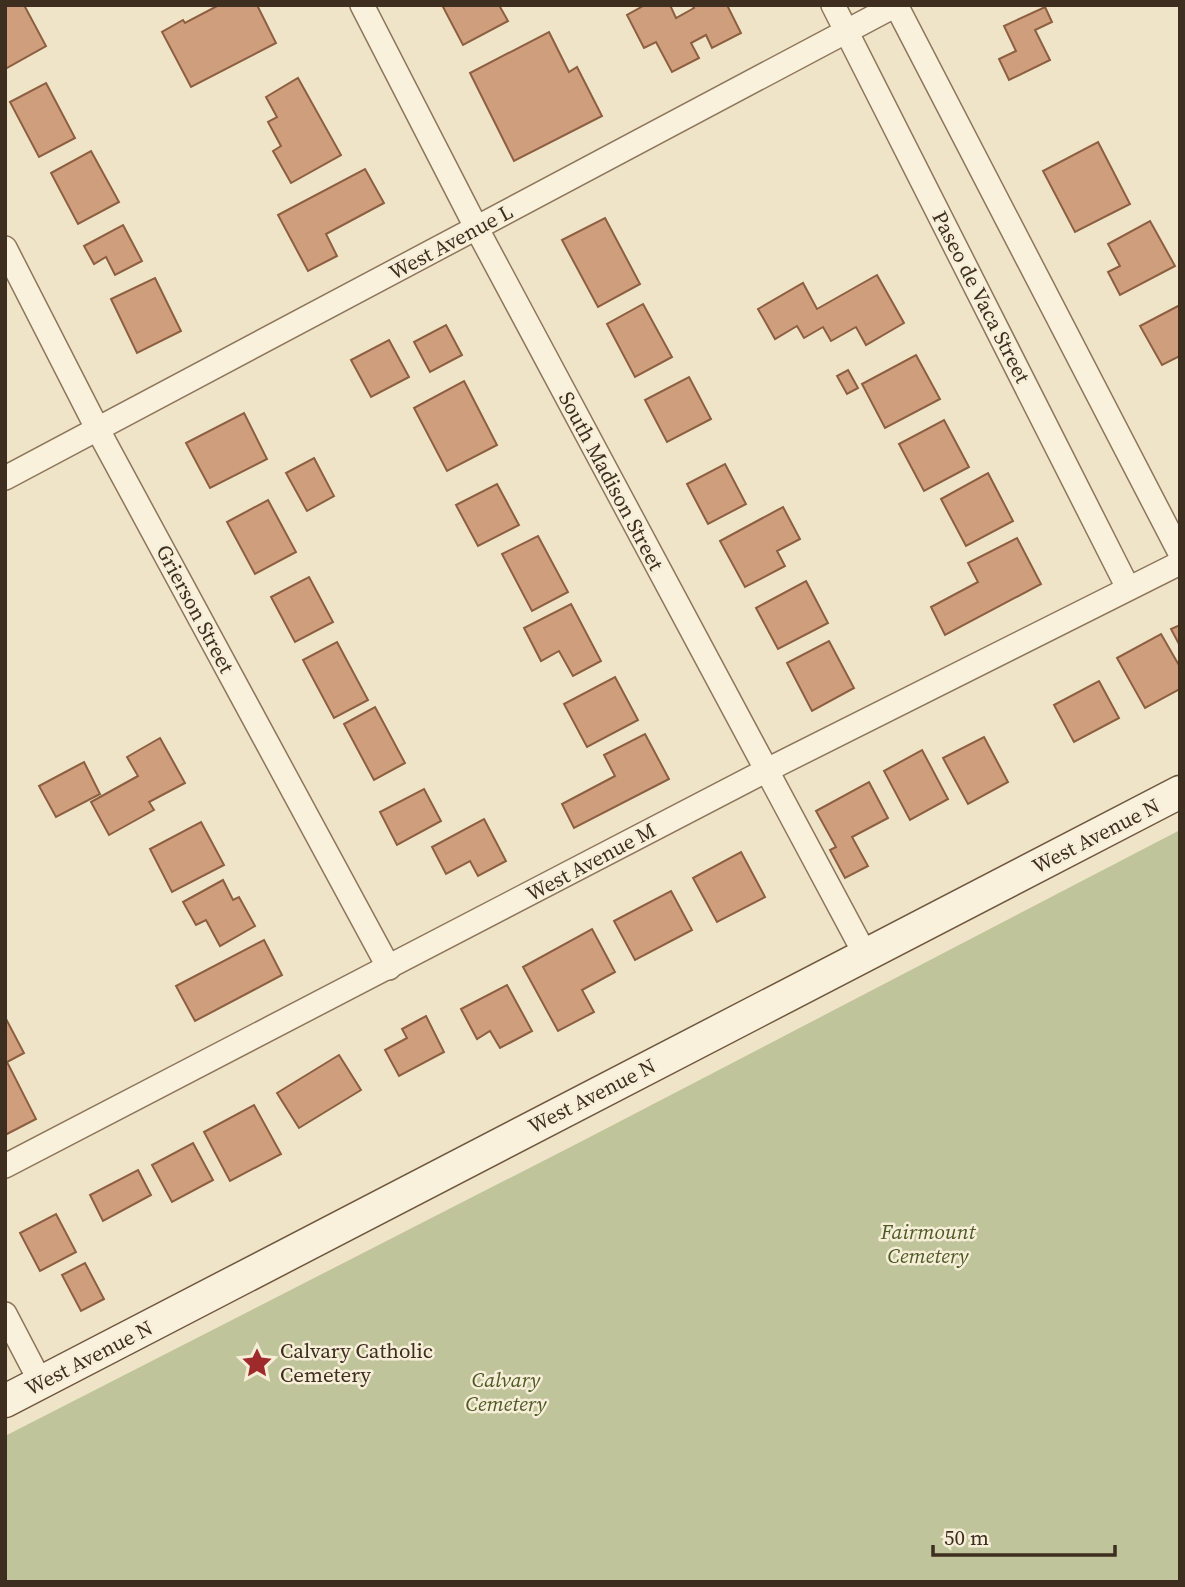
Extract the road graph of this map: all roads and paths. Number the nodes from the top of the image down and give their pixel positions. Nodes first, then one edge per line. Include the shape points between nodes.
1 (362, 5) edge
2 (832, 5) edge
3 (896, 5) edge
4 (846, 32) junction
5 (477, 229) junction
6 (5, 248) edge
7 (98, 430) junction
8 (5, 478) edge
9 (1180, 553) edge
10 (1180, 563) edge
11 (1128, 588) junction
12 (765, 771) junction
13 (1180, 792) edge
14 (865, 954) junction
15 (389, 968) junction
16 (5, 1166) edge
17 (5, 1314) edge
18 (41, 1383) junction
19 (5, 1401) edge

1 - 5 street, South Madison Street
2 - 4 street, Paseo de Vaca Street
3 - 4 street, West Avenue L
3 - 9 street
4 - 5 street, West Avenue L
4 - 11 street, Paseo de Vaca Street
5 - 7 street, West Avenue L
5 - 12 street, South Madison Street
6 - 7 street, Grierson Street
7 - 8 street, West Avenue L
7 - 15 street, Grierson Street
10 - 11 street, West Avenue M
11 - 12 street, West Avenue M
12 - 14 street, South Madison Street
12 - 15 street, West Avenue M
13 - 14 main road, West Avenue N
14 - 18 main road, West Avenue N
15 - 16 street, West Avenue M
17 - 18 street
18 - 19 main road, West Avenue N

